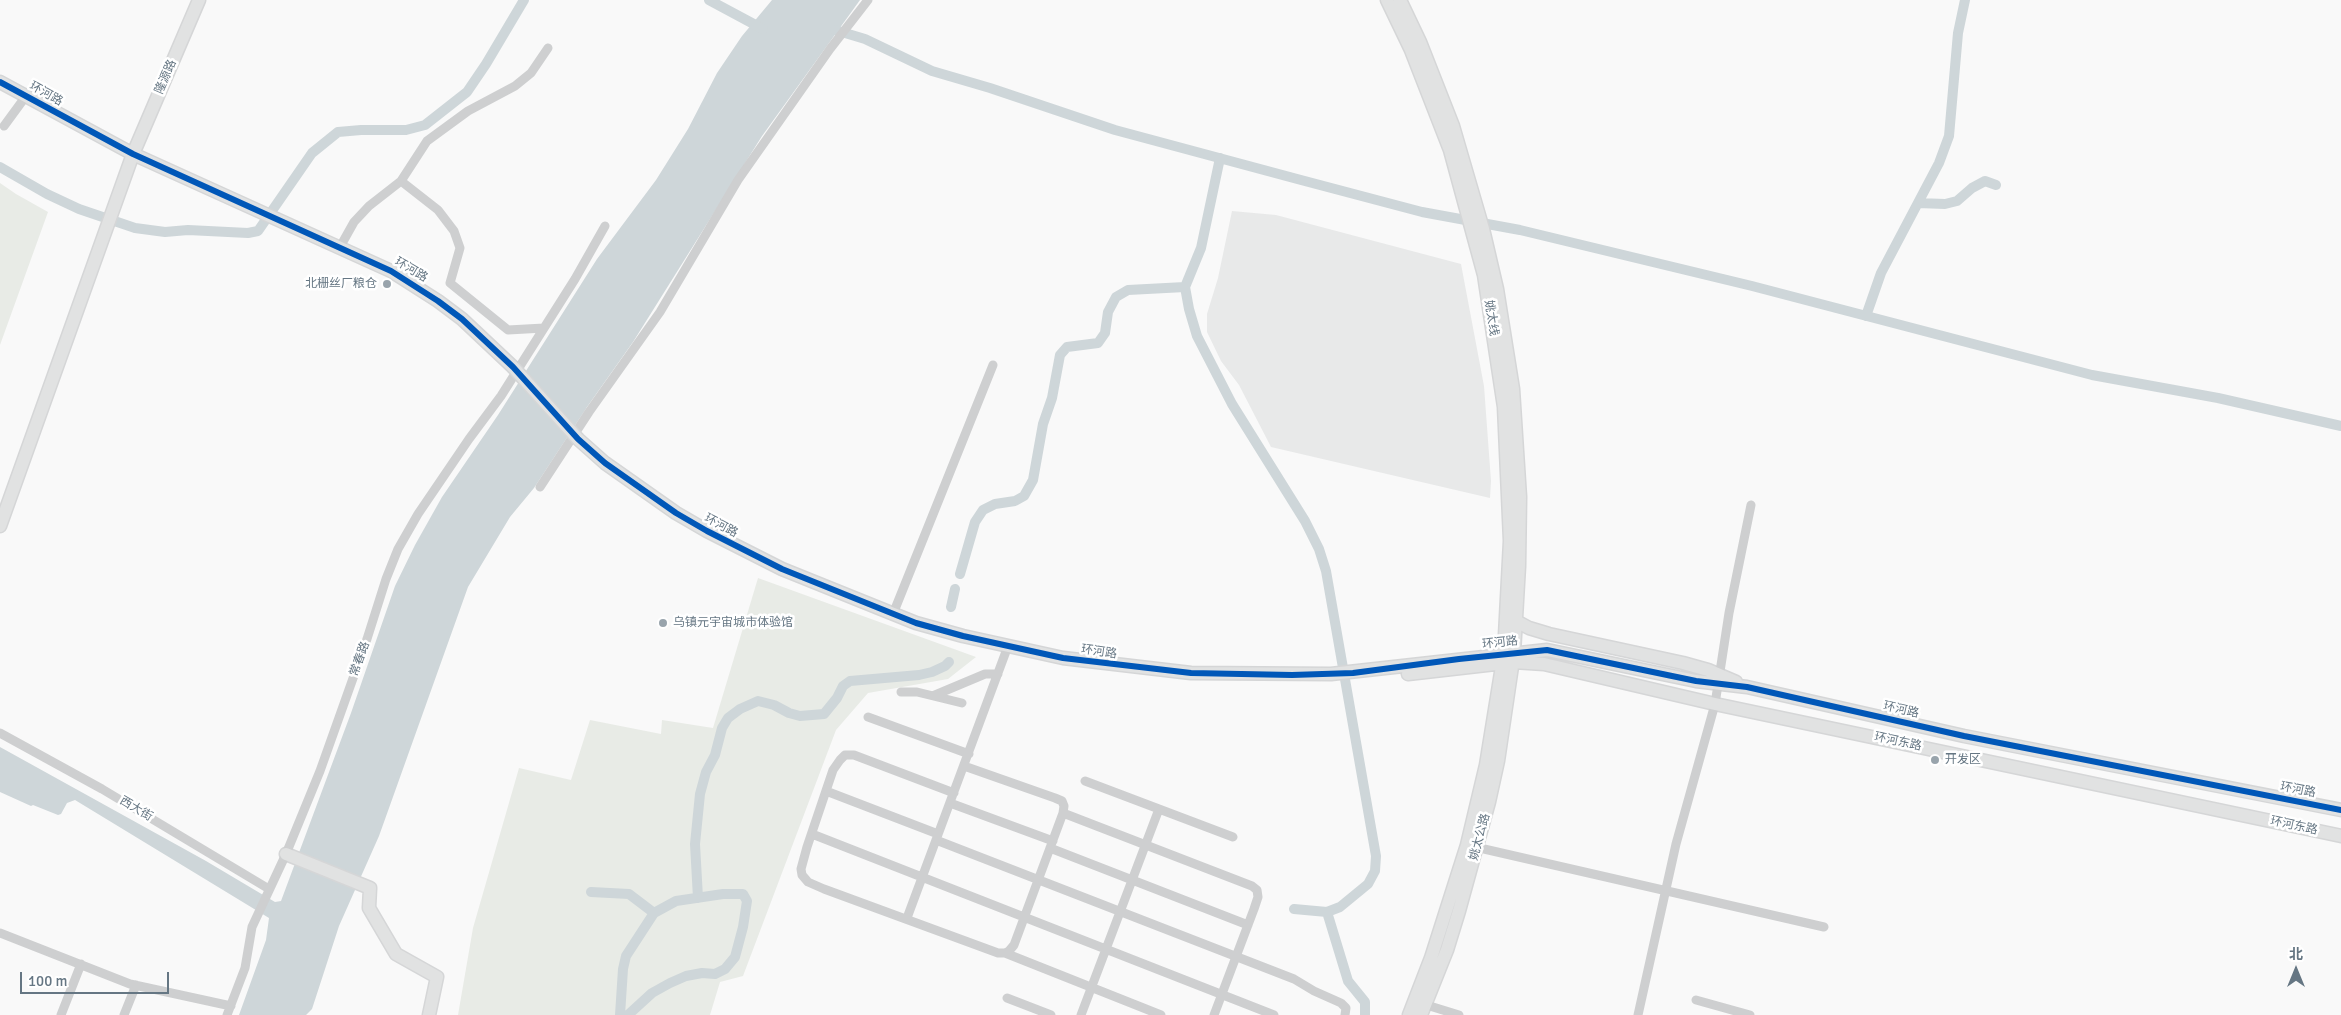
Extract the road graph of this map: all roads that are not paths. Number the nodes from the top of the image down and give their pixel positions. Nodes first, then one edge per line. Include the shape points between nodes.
1 (199, 0) edge
2 (868, 0) edge
3 (1387, 0) edge
4 (1400, 0) edge
5 (548, 48) dead end
6 (0, 82) edge
7 (26, 96) junction
8 (4, 126) dead end
9 (133, 154) junction
10 (401, 181) junction
11 (1470, 198) junction
12 (605, 226) dead end
13 (340, 247) junction
14 (1484, 252) junction
15 (544, 328) junction
16 (993, 365) dead end
17 (540, 487) dead end
18 (1751, 505) dead end
19 (0, 526) edge
20 (893, 614) junction
21 (1516, 621) junction
22 (1008, 646) junction
23 (1508, 658) junction
24 (998, 674) junction
25 (1747, 687) junction
26 (901, 692) dead end
27 (935, 695) junction
28 (962, 703) dead end
29 (1716, 704) junction
30 (868, 717) dead end
31 (0, 733) edge
32 (969, 754) junction
33 (964, 766) junction
34 (1085, 781) dead end
35 (826, 792) junction
36 (954, 793) junction
37 (950, 803) junction
38 (1159, 809) junction
39 (2341, 810) edge
40 (1063, 813) junction
41 (812, 834) junction
42 (2341, 836) edge
43 (937, 837) junction
44 (1233, 837) dead end
45 (1146, 844) junction
46 (1051, 845) junction
47 (1472, 846) junction
48 (286, 854) junction
49 (922, 877) junction
50 (1038, 880) junction
51 (1132, 880) junction
52 (1666, 891) junction
53 (268, 892) junction
54 (1120, 912) junction
55 (1024, 916) junction
56 (906, 918) junction
57 (1248, 925) junction
58 (1824, 927) dead end
59 (0, 933) edge
60 (1106, 949) junction
61 (1004, 953) junction
62 (1236, 956) junction
63 (81, 964) junction
64 (136, 985) junction
65 (1092, 988) junction
66 (1222, 994) junction
67 (1007, 998) dead end
68 (1696, 1000) dead end
69 (1420, 1007) edge
70 (229, 1011) edge
71 (61, 1015) edge
72 (124, 1015) edge
73 (429, 1015) edge
74 (1051, 1015) edge
75 (1082, 1015) edge
76 (1161, 1015) edge
77 (1214, 1015) edge
78 (1274, 1015) edge
79 (1345, 1015) edge
80 (1409, 1015) edge
81 (1459, 1015) edge
82 (1638, 1015) edge
83 (1750, 1015) edge

1 - 9 street, 隆源路
2 - 17 street via 738,180 660,312
3 - 11 street, 姚太线 via 1411,50
4 - 11 street, 姚太线 via 1441,93
5 - 10 street via 531,73 515,86 468,111 427,141
6 - 7 street, 环河路
7 - 8 street
7 - 9 street, 环河路
9 - 13 street, 环河路
9 - 19 street, 隆源路
10 - 13 street via 354,222
10 - 15 street via 438,210 454,231 460,248 450,283 508,330
11 - 14 street, 姚太线
12 - 15 street, 常春路
13 - 20 street, 环河路, bridge via 390,271 438,301 512,367 578,439 635,485 707,532 793,574
14 - 21 street, 姚太线 via 1506,344 1517,423 1520,538
14 - 23 street, 姚太线 via 1507,450
15 - 48 street, 常春路 via 501,396 418,514 398,549 320,771
16 - 20 street
18 - 29 street via 1729,613
20 - 22 street, 环河路 via 916,623
21 - 23 street, 姚太线
21 - 25 street via 1549,634 1708,670
22 - 23 street, 环河路 via 1107,665 1182,672 1398,675
22 - 24 street
23 - 25 street, 环河路 via 1547,650 1696,682
23 - 29 street, 环河东路
23 - 47 street, 姚太公路
24 - 27 street via 985,674
24 - 32 street
25 - 39 street, 环河路 via 1964,736
26 - 27 street
27 - 28 street
29 - 42 street, 环河东路
29 - 52 street
30 - 32 street
31 - 53 street, 西大街 via 102,789
32 - 33 street
33 - 36 street
33 - 40 street via 1062,801
34 - 38 street
35 - 36 street via 840,760 845,755 854,755
35 - 41 street
35 - 43 street
36 - 37 street
37 - 43 street
37 - 46 street
38 - 44 street
38 - 45 street
40 - 45 street
40 - 46 street
41 - 49 street
41 - 56 street via 801,868 808,882
43 - 49 street
43 - 50 street
45 - 51 street
45 - 57 street via 1252,886 1258,897
46 - 50 street
46 - 51 street
47 - 52 street
47 - 69 street, 姚太公路 via 1434,949
48 - 53 street, 常春路
48 - 73 street via 370,888 369,908 396,954 437,977
49 - 55 street
49 - 56 street
50 - 54 street
50 - 55 street
51 - 54 street
51 - 57 street
52 - 58 street
52 - 82 street
53 - 70 street, 常春路 via 252,927 245,968
54 - 60 street
54 - 62 street
55 - 60 street
55 - 61 street via 1014,945
56 - 61 street
57 - 62 street
59 - 63 street
60 - 65 street
60 - 66 street
61 - 65 street
62 - 66 street
62 - 79 street via 1294,979 1341,1003 1346,1008
63 - 64 street
63 - 71 street
64 - 70 street
64 - 72 street
65 - 75 street
65 - 76 street
66 - 77 street
66 - 78 street
67 - 74 street
68 - 83 street
69 - 80 street, 姚太公路
69 - 81 street

